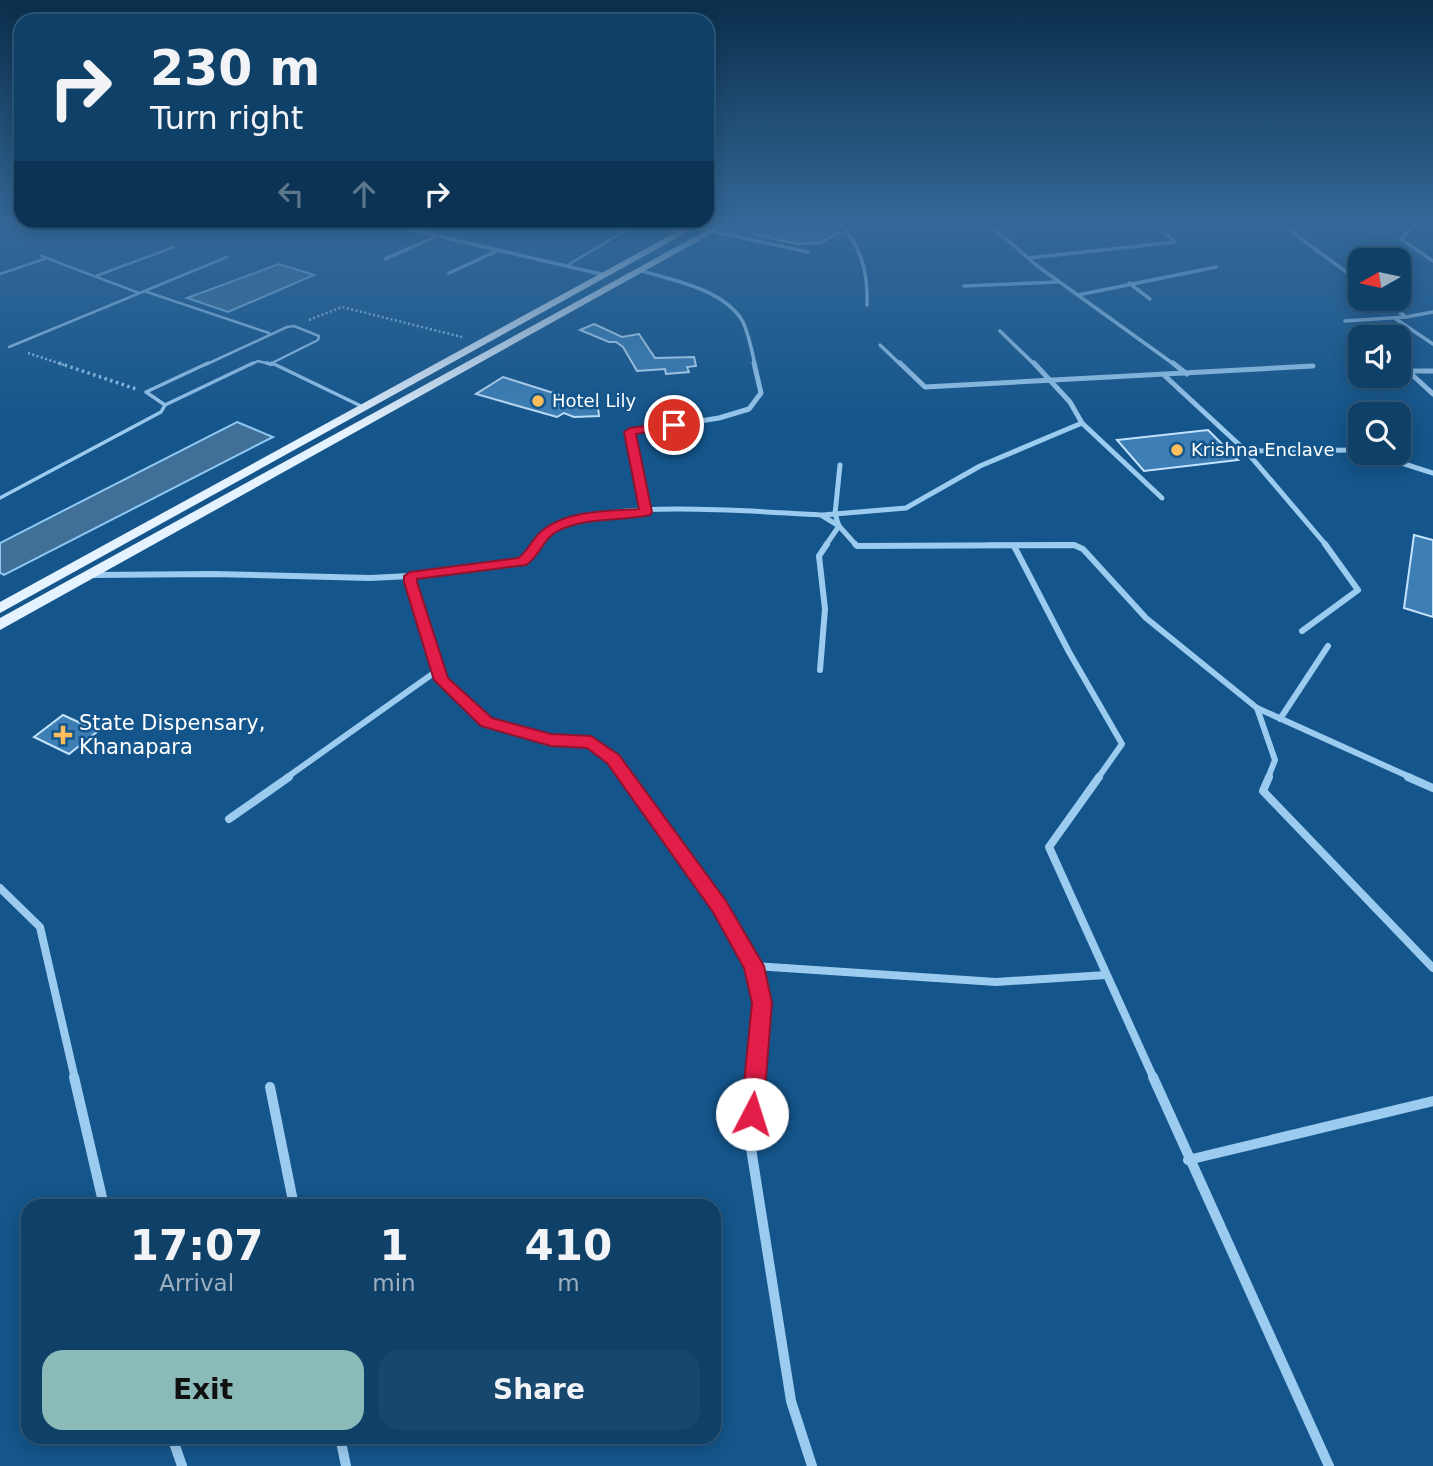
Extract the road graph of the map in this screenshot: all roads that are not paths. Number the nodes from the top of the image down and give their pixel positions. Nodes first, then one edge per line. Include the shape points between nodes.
1 (141, 292) edge
2 (143, 292) edge
3 (572, 292) edge
4 (601, 292) edge
5 (706, 292) edge
6 (867, 292) edge
7 (1074, 292) edge
8 (1089, 292) edge
9 (1141, 292) edge
10 (1078, 295) junction
11 (1150, 299) dead end
12 (867, 305) dead end
13 (1399, 312) edge
14 (1433, 312) edge
15 (1406, 317) junction
16 (1395, 318) junction
17 (1345, 321) dead end
18 (1000, 331) dead end
19 (269, 333) junction
20 (1433, 344) edge
21 (880, 345) dead end
22 (9, 347) road end
23 (270, 364) junction
24 (1313, 366) dead end
25 (1433, 371) edge
26 (1187, 374) junction
27 (1166, 376) junction
28 (1049, 381) junction
29 (1433, 394) edge
30 (165, 405) junction
31 (363, 407) junction
32 (1082, 423) junction
33 (1348, 450) edge
34 (1246, 451) junction
35 (840, 465) dead end
36 (1408, 465) edge
37 (1433, 473) edge
38 (0, 498) edge
39 (1162, 498) dead end
40 (645, 512) junction
41 (835, 514) junction
42 (821, 515) junction
43 (839, 526) junction
44 (1014, 546) junction
45 (81, 571) junction
46 (410, 576) junction
47 (0, 600) edge
48 (0, 608) edge
49 (0, 625) edge
50 (1302, 631) dead end
51 (0, 634) edge
52 (1328, 646) dead end
53 (438, 670) junction
54 (820, 670) dead end
55 (1257, 708) junction
56 (1280, 719) junction
57 (1433, 788) edge
58 (229, 819) dead end
59 (0, 888) edge
60 (754, 966) junction
61 (1433, 968) edge
62 (1106, 975) junction
63 (270, 1087) dead end
64 (1433, 1101) edge
65 (1188, 1160) junction
66 (102, 1199) edge
67 (293, 1199) edge
68 (174, 1444) edge
69 (341, 1444) edge
70 (182, 1466) edge
71 (346, 1466) edge
72 (812, 1466) edge
73 (1329, 1466) edge

1 - 22 lane
2 - 19 lane
3 - 31 main road
4 - 45 main road
5 - 40 street via 742,320 761,393 749,409 719,418 630,432
6 - 12 street
7 - 10 street
8 - 10 street
9 - 11 street
10 - 26 street
13 - 15 street
14 - 15 street
15 - 16 street
16 - 17 street
16 - 20 street
18 - 28 street
19 - 23 lane via 294,326 319,336
19 - 30 lane via 146,392
21 - 28 street via 925,387
23 - 30 lane via 258,361
23 - 31 lane
24 - 26 street
25 - 29 street via 1408,371
26 - 27 street
27 - 28 street
27 - 34 street
28 - 32 street via 1081,415
30 - 38 lane via 146,421
31 - 45 main road
32 - 39 street
32 - 41 street via 980,466 906,509
33 - 34 street
34 - 50 street via 1324,542 1358,590
35 - 41 street
36 - 37 street
40 - 42 street
40 - 46 street via 596,515 567,523 549,531 522,562
41 - 42 street
41 - 43 street
42 - 43 street
43 - 44 street via 857,546
43 - 54 street via 819,556 825,609
44 - 55 street via 1074,545 1083,549 1146,618
44 - 62 street via 1122,744 1049,847
45 - 46 street
45 - 47 main road via 53,570
45 - 48 main road
45 - 49 main road
45 - 51 main road via 80,589
46 - 53 street
52 - 56 street
53 - 58 street
53 - 60 street via 441,680 487,722 551,740 591,742 613,759 720,906
55 - 56 street
55 - 61 street via 1275,760 1263,791
56 - 57 street
59 - 66 street via 40,927
60 - 62 street via 996,982
60 - 72 street via 762,1003 750,1142 791,1401
62 - 65 street
63 - 67 street
64 - 65 street
65 - 73 street
68 - 70 street
69 - 71 street

